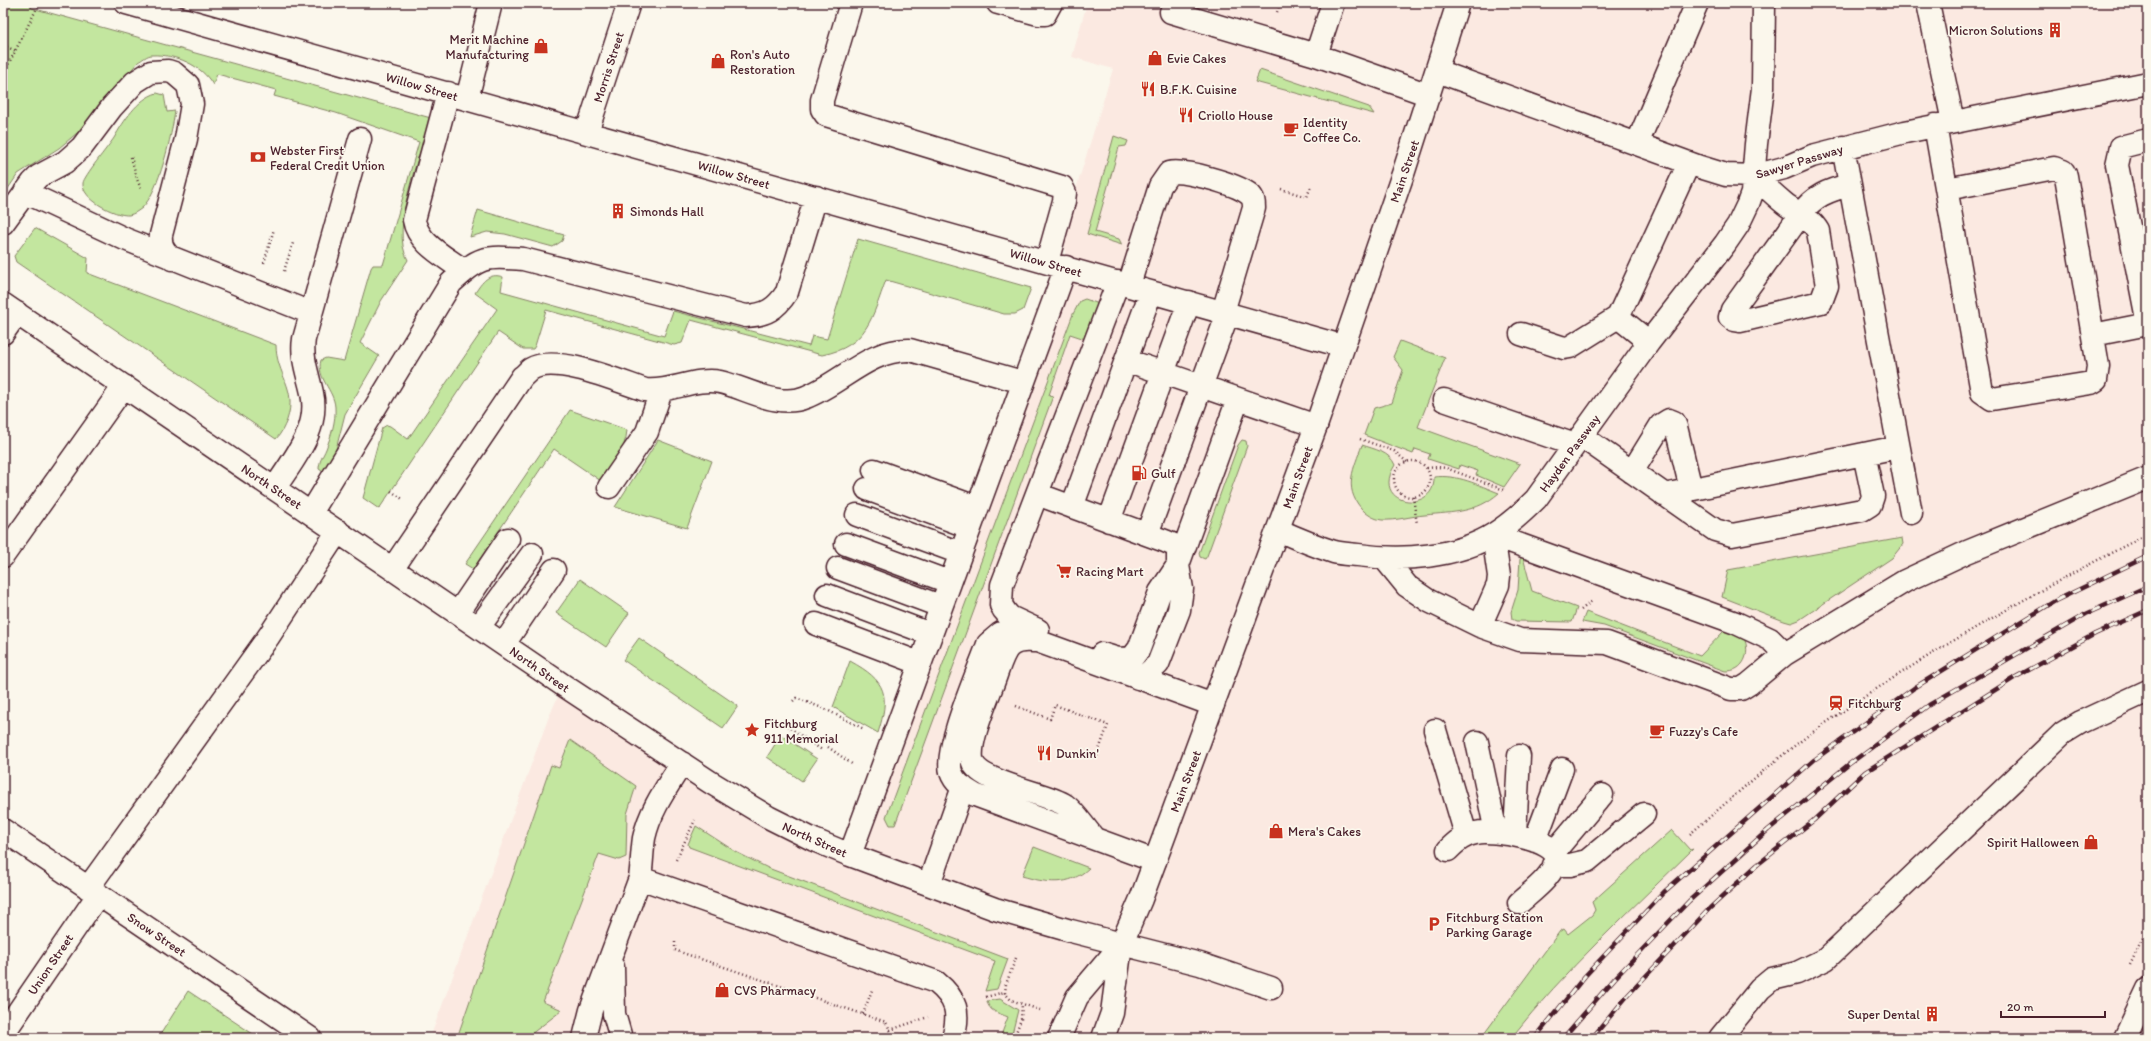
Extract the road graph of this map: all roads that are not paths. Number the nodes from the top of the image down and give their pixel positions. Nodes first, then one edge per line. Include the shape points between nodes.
1 (126, 3) edge
2 (491, 3) edge
3 (629, 3) edge
4 (851, 3) edge
5 (998, 3) edge
6 (1052, 3) edge
7 (1332, 3) edge
8 (1458, 3) edge
9 (1697, 3) edge
10 (1764, 3) edge
11 (1928, 3) edge
12 (1171, 12) dead end
13 (1316, 55) junction
14 (1438, 71) junction
15 (2148, 83) edge
16 (1429, 95) junction
17 (458, 96) junction
18 (1944, 124) junction
19 (587, 132) junction
20 (360, 139) dead end
21 (2148, 140) edge
22 (1637, 144) junction
23 (1843, 147) junction
24 (1688, 163) junction
25 (1754, 176) junction
26 (1850, 185) junction
27 (1947, 189) junction
28 (25, 192) junction
29 (816, 197) junction
30 (1801, 214) junction
31 (3, 223) edge
32 (172, 259) junction
33 (1056, 264) junction
34 (464, 271) junction
35 (1124, 284) junction
36 (1151, 292) junction
37 (1188, 302) junction
38 (10, 309) edge
39 (311, 313) junction
40 (1225, 313) junction
41 (1618, 317) junction
42 (2148, 324) edge
43 (3, 334) edge
44 (1521, 334) dead end
45 (2093, 335) junction
46 (1649, 342) junction
47 (1342, 346) junction
48 (1126, 360) junction
49 (1163, 373) junction
50 (1022, 382) junction
51 (124, 386) junction
52 (1202, 386) junction
53 (661, 391) junction
54 (1238, 399) junction
55 (1444, 400) dead end
56 (1316, 426) junction
57 (1578, 440) junction
58 (1898, 447) junction
59 (1864, 454) junction
60 (1632, 472) junction
61 (2148, 478) edge
62 (870, 479) dead end
63 (609, 487) dead end
64 (275, 488) junction
65 (1691, 489) junction
66 (1037, 494) junction
67 (1664, 495) junction
68 (1072, 507) junction
69 (311, 512) junction
70 (1911, 513) dead end
71 (857, 515) dead end
72 (973, 517) junction
73 (1109, 520) junction
74 (338, 530) junction
75 (1278, 530) junction
76 (1147, 534) junction
77 (1493, 535) junction
78 (508, 539) dead end
79 (846, 544) dead end
80 (960, 553) junction
81 (532, 554) dead end
82 (3, 556) edge
83 (1385, 559) junction
84 (1178, 565) junction
85 (393, 568) junction
86 (838, 568) dead end
87 (554, 570) dead end
88 (949, 582) junction
89 (827, 595) dead end
90 (940, 606) junction
91 (1003, 609) junction
92 (458, 613) junction
93 (816, 624) dead end
94 (1480, 626) junction
95 (479, 627) junction
96 (930, 634) junction
97 (1038, 641) junction
98 (504, 644) junction
99 (1785, 654) junction
100 (919, 663) junction
101 (1138, 678) junction
102 (2148, 692) edge
103 (1213, 705) junction
104 (1435, 730) dead end
105 (1478, 742) dead end
106 (1519, 756) dead end
107 (682, 763) junction
108 (1562, 769) dead end
109 (963, 787) junction
110 (1602, 795) dead end
111 (1644, 814) dead end
112 (3, 830) edge
113 (1466, 835) junction
114 (1515, 836) junction
115 (1094, 838) junction
116 (1448, 850) dead end
117 (850, 855) junction
118 (1554, 858) junction
119 (1155, 861) junction
120 (640, 878) junction
121 (929, 884) junction
122 (93, 891) junction
123 (1519, 903) dead end
124 (622, 925) junction
125 (1121, 945) junction
126 (1271, 988) dead end
127 (2148, 989) edge
128 (3, 1034) edge
129 (310, 1038) edge
130 (584, 1038) edge
131 (621, 1038) edge
132 (953, 1038) edge
133 (1059, 1038) edge
134 (1104, 1038) edge
135 (1720, 1038) edge
136 (2125, 1038) edge

1 - 17 street, Willow Street
2 - 17 street
3 - 19 street, Morris Street
4 - 33 street via 822,100 822,108 826,115 1062,187 1065,193
5 - 6 street via 1045,14
7 - 13 street
8 - 14 street, Main Street
9 - 22 street
10 - 25 street, Hayden Passway via 1763,88
11 - 18 street
12 - 13 street
13 - 16 street
14 - 16 street, Main Street
14 - 22 street, Sawyer Passway
15 - 18 street, Sawyer Passway
16 - 47 street, Main Street
17 - 19 street, Willow Street
17 - 34 street via 414,220 422,238
18 - 23 street, Sawyer Passway
18 - 27 street
19 - 29 street, Willow Street
20 - 39 street
21 - 42 street via 2121,147 2117,165
22 - 24 street, Sawyer Passway
23 - 25 street, Sawyer Passway
23 - 26 street
24 - 25 street, Sawyer Passway via 1726,175
24 - 41 street
25 - 30 street
25 - 46 street, Hayden Passway via 1752,193 1738,225
26 - 30 street via 1836,188 1814,199
26 - 58 street
27 - 45 street via 2054,168 2063,171 2066,176
27 - 45 street via 1982,392 1992,399 2091,383 2096,380 2098,374
28 - 31 street
28 - 32 street
28 - 32 street via 39,176 65,162 82,148 112,106 144,75 159,71 174,73 188,85 192,104 186,140 161,235 160,243
29 - 33 street, Willow Street
29 - 34 street via 787,292 780,304 760,316 746,316 522,259 495,257 477,261
30 - 30 street via 1732,310 1730,317 1734,320 1740,321 1821,302 1827,286 1818,231 1814,224
32 - 39 street
33 - 35 street, Willow Street
33 - 50 street
34 - 69 street via 451,283
35 - 36 street, Willow Street
35 - 40 street via 1160,186 1169,173 1176,171 1236,187 1250,195 1254,200 1254,208
35 - 66 street
36 - 37 street, Willow Street
36 - 48 street
37 - 40 street, Willow Street
37 - 49 street
38 - 43 street
38 - 51 street, North Street
39 - 64 street via 302,348 312,395 313,418 306,440
40 - 47 street, Willow Street
40 - 52 street
41 - 44 street via 1570,347 1560,348
41 - 46 street
42 - 45 street
46 - 57 street, Hayden Passway
47 - 56 street, Main Street
48 - 49 street
48 - 68 street
49 - 52 street
49 - 73 street
50 - 53 street via 924,352 901,350 879,354 806,398 773,398 720,382 697,383
50 - 72 street
51 - 64 street, North Street
51 - 82 street
52 - 54 street
52 - 76 street
53 - 63 street via 646,432
53 - 85 street via 645,390 568,365 553,364 531,369 522,377
54 - 56 street
54 - 84 street
55 - 57 street
56 - 75 street, Main Street
57 - 60 street
57 - 77 street, Hayden Passway via 1536,499 1516,519
58 - 59 street
58 - 70 street
59 - 65 street
59 - 67 street via 1873,496 1870,505 1862,510 1732,534 1715,530
60 - 65 street via 1661,425 1669,420 1674,422 1676,427
60 - 67 street
61 - 99 street via 1967,552 1905,581
62 - 72 street
64 - 69 street, North Street
65 - 67 street
66 - 68 street
66 - 91 street via 1002,585 1000,597
68 - 73 street
69 - 74 street, North Street
71 - 80 street
72 - 80 street
73 - 76 street
74 - 85 street, North Street
74 - 122 street, Union Street via 269,636
75 - 83 street, Hayden Passway via 1334,552
75 - 103 street, Main Street
76 - 84 street via 1174,545 1178,549
77 - 83 street, Hayden Passway via 1435,555
77 - 94 street via 1498,585
77 - 99 street via 1736,623 1770,639
78 - 92 street
79 - 88 street
80 - 88 street
81 - 95 street
83 - 94 street via 1407,586 1428,601
84 - 91 street via 1160,592 1140,649 1132,658 1118,659 1085,648 1022,624
84 - 101 street via 1182,589 1179,610 1158,664
85 - 92 street, North Street
86 - 90 street
87 - 98 street
88 - 90 street
89 - 96 street
90 - 96 street
91 - 97 street via 1017,627
92 - 95 street, North Street
93 - 100 street
94 - 99 street via 1520,640 1607,643 1731,689 1748,684
95 - 98 street, North Street
96 - 100 street
97 - 101 street
97 - 109 street via 1008,632 1001,633 988,644 952,744 949,762 952,774
97 - 115 street via 1022,640 1007,648 972,742 972,761 977,768 992,778 1064,805
98 - 107 street, North Street
100 - 117 street
101 - 103 street
102 - 135 street via 2081,722 2063,733 1826,960 1797,973 1772,979 1760,989
103 - 119 street, Main Street
104 - 113 street
105 - 114 street
106 - 114 street
107 - 117 street, North Street via 768,818
107 - 120 street via 661,796 649,823 644,837
108 - 114 street
109 - 115 street via 975,795
109 - 121 street
110 - 118 street
111 - 118 street via 1587,861 1570,865
112 - 122 street, Snow Street
113 - 114 street via 1478,832
113 - 116 street
114 - 118 street
115 - 119 street
117 - 121 street, North Street
118 - 123 street via 1548,875
119 - 125 street, Main Street
120 - 124 street
120 - 132 street via 936,982 948,992 956,1007
121 - 125 street, North Street via 995,909
122 - 128 street, Union Street
122 - 129 street, Snow Street
124 - 130 street via 591,1010
124 - 131 street via 615,948 612,974 614,1014
125 - 126 street, North Street via 1200,964
125 - 133 street, Main Street via 1077,997
125 - 134 street, Main Street via 1112,1013
127 - 136 street

